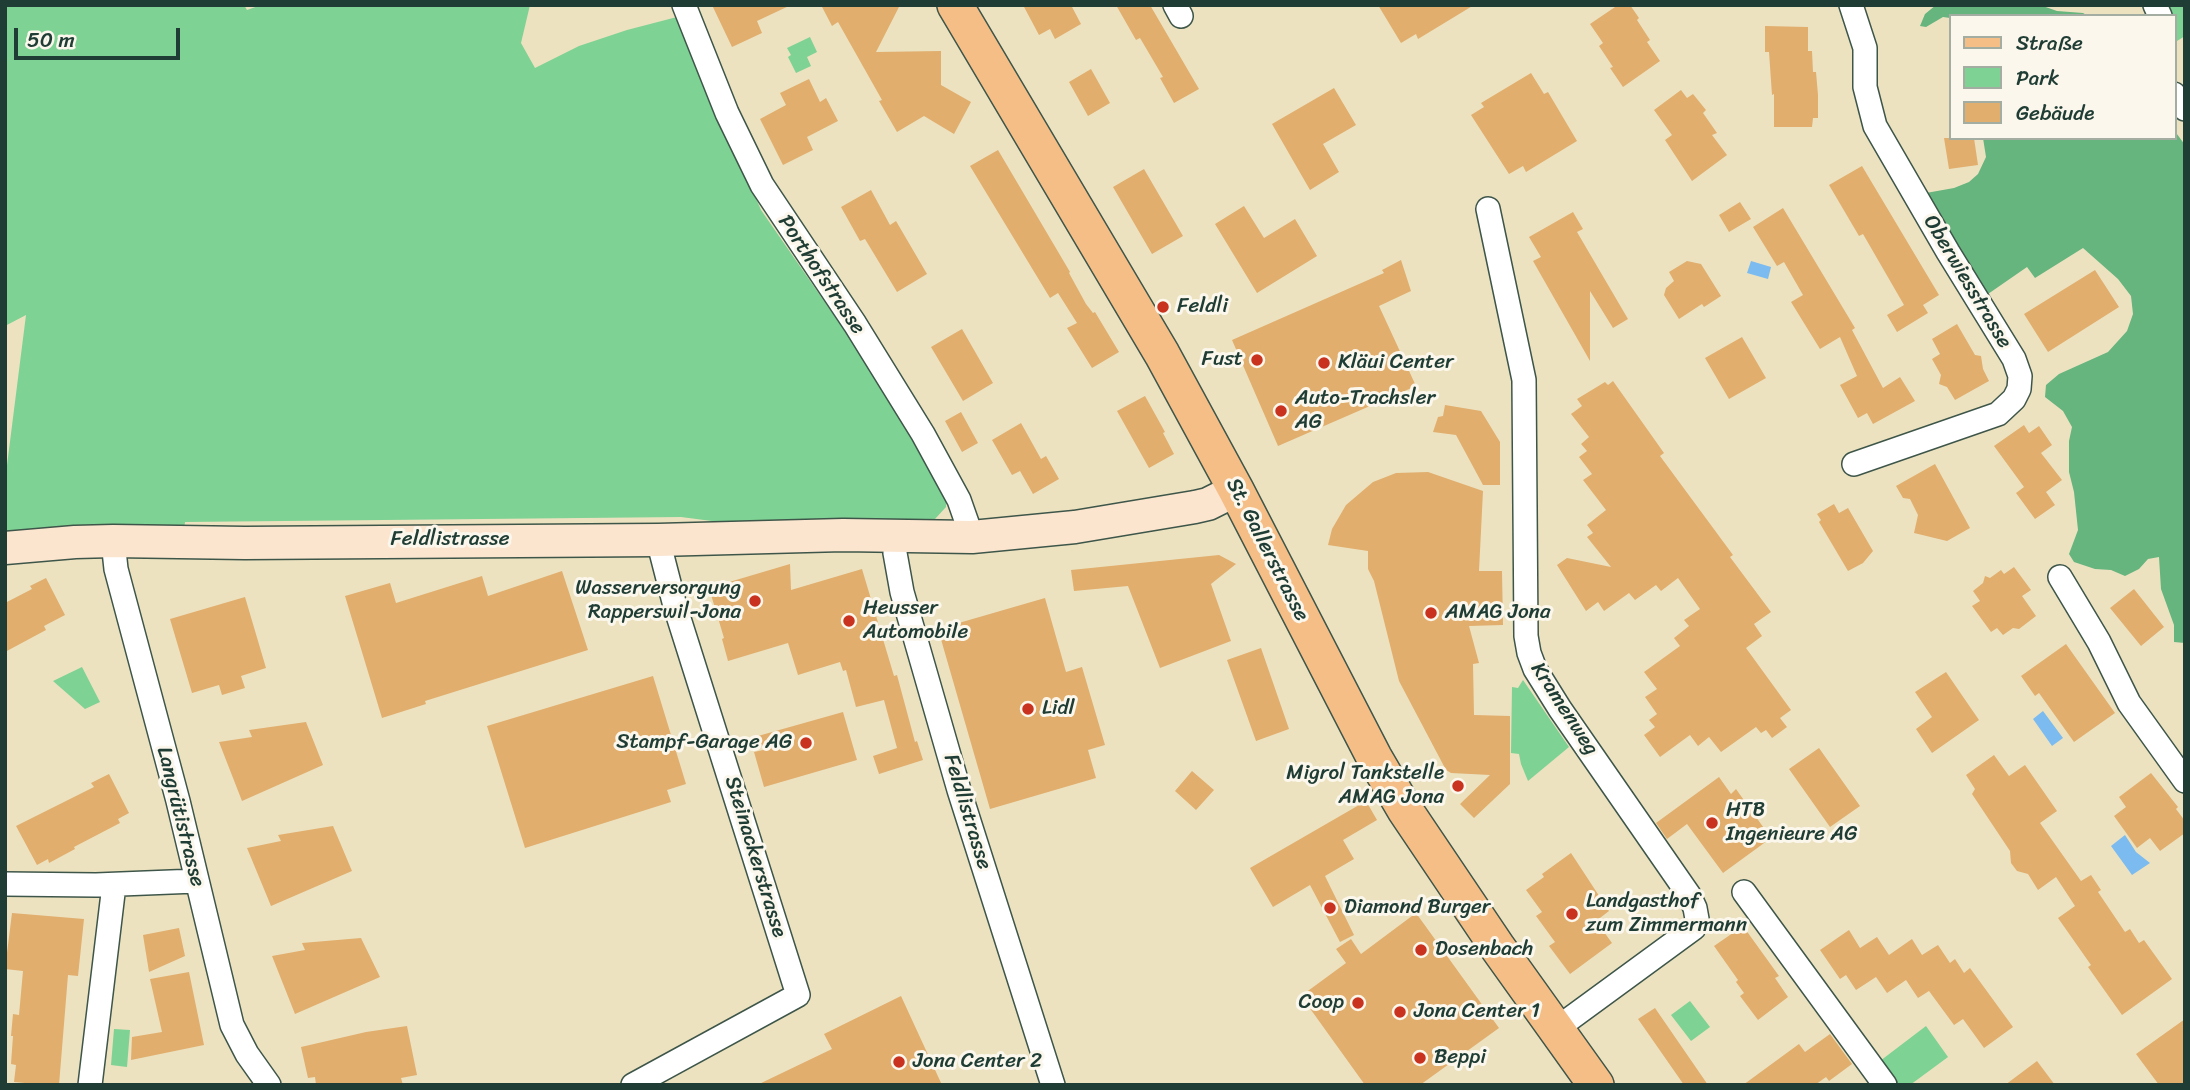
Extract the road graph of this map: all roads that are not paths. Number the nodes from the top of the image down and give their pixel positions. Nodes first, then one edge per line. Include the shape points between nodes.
1 (684, 5) edge
2 (955, 5) edge
3 (1851, 5) edge
4 (1488, 209) dead end
5 (1854, 464) dead end
6 (1236, 490) junction
7 (896, 536) junction
8 (972, 537) junction
9 (658, 540) junction
10 (113, 541) junction
11 (5, 548) edge
12 (2060, 577) dead end
13 (2185, 782) edge
14 (196, 881) junction
15 (5, 884) edge
16 (114, 885) junction
17 (1744, 892) dead end
18 (1556, 1029) junction
19 (89, 1085) edge
20 (269, 1085) edge
21 (632, 1085) edge
22 (1052, 1085) edge
23 (1596, 1085) edge
24 (1885, 1085) edge

1 - 8 street, Porthofstrasse via 762,185 923,434 959,500
2 - 6 main road, St. Gallerstrasse via 1140,317
3 - 5 street, Oberwiesstrasse via 1865,48 1865,87 1875,126 2020,376 2014,399 1998,414
4 - 18 street, Kramenweg via 1524,380 1529,653 1560,709 1689,895 1697,919 1694,928
6 - 8 street, Feldlistrasse via 1208,504 1084,526
6 - 18 main road, St. Gallerstrasse via 1405,810
7 - 8 street, Feldlistrasse
7 - 9 street, Feldlistrasse
7 - 22 street, Feldlistrasse via 906,605
9 - 10 street, Feldlistrasse
9 - 21 street, Steinackerstrasse via 798,995
10 - 11 street, Feldlistrasse
10 - 14 street, Langrütistrasse
12 - 13 street via 2129,703
14 - 16 street
14 - 20 street, Langrütistrasse via 232,1025
15 - 16 street
16 - 19 street
17 - 24 street
18 - 23 main road, St. Gallerstrasse

